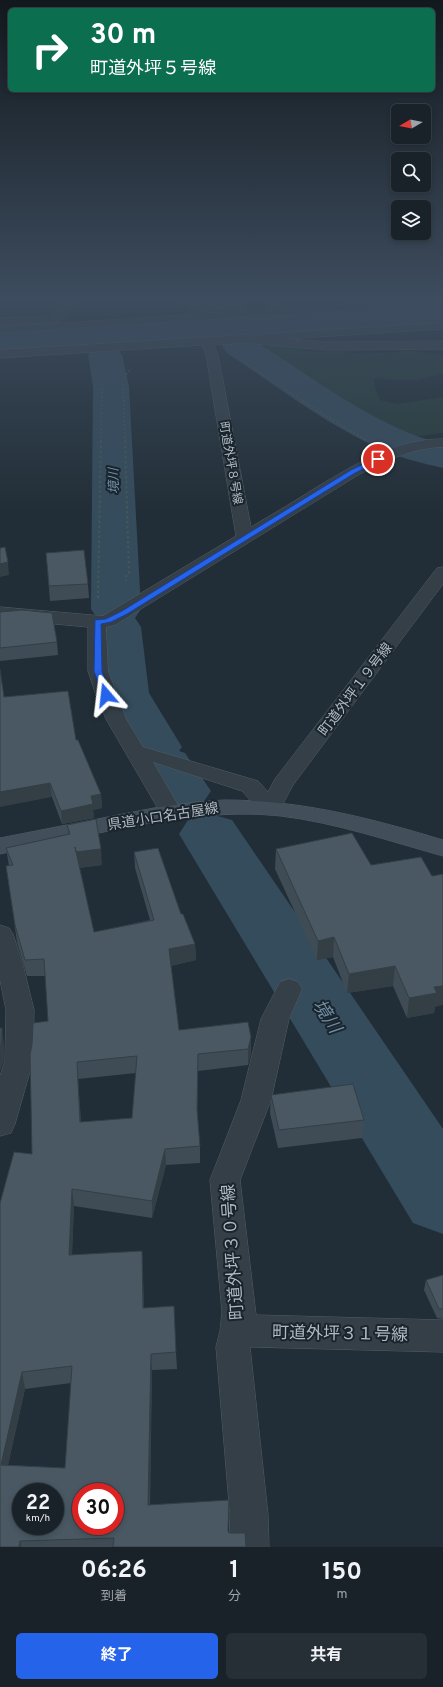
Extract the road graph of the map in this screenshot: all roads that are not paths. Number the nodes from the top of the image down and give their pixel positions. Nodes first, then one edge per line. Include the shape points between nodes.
1 (214, 369) edge
2 (443, 444) edge
3 (245, 538) junction
4 (443, 572) edge
5 (0, 613) edge
6 (103, 621) junction
7 (141, 753) junction
8 (270, 808) junction
9 (176, 811) junction
10 (0, 846) edge
11 (443, 848) edge
12 (0, 934) edge
13 (289, 989) dead end
14 (0, 1124) edge
15 (237, 1331) junction
16 (443, 1336) edge
17 (249, 1547) edge

1 - 3 street, 町道外坪８号線
2 - 3 street via 426,444 395,452 353,472
3 - 6 street via 129,609
4 - 8 street, 町道外坪１９号線 via 284,784
5 - 6 street
6 - 7 street via 98,671 116,719
7 - 8 street via 250,786
7 - 9 street
8 - 9 main road, 県道小口名古屋線 via 224,806
8 - 11 main road, 県道小口名古屋線 via 326,815
9 - 10 main road, 県道小口名古屋線
12 - 14 street via 20,1010 19,1061
13 - 15 street, 町道外坪３０号線 via 275,1019 256,1100 226,1180 239,1312
15 - 16 street, 町道外坪３１号線
15 - 17 street, 町道外坪３０号線 via 233,1347 249,1514

